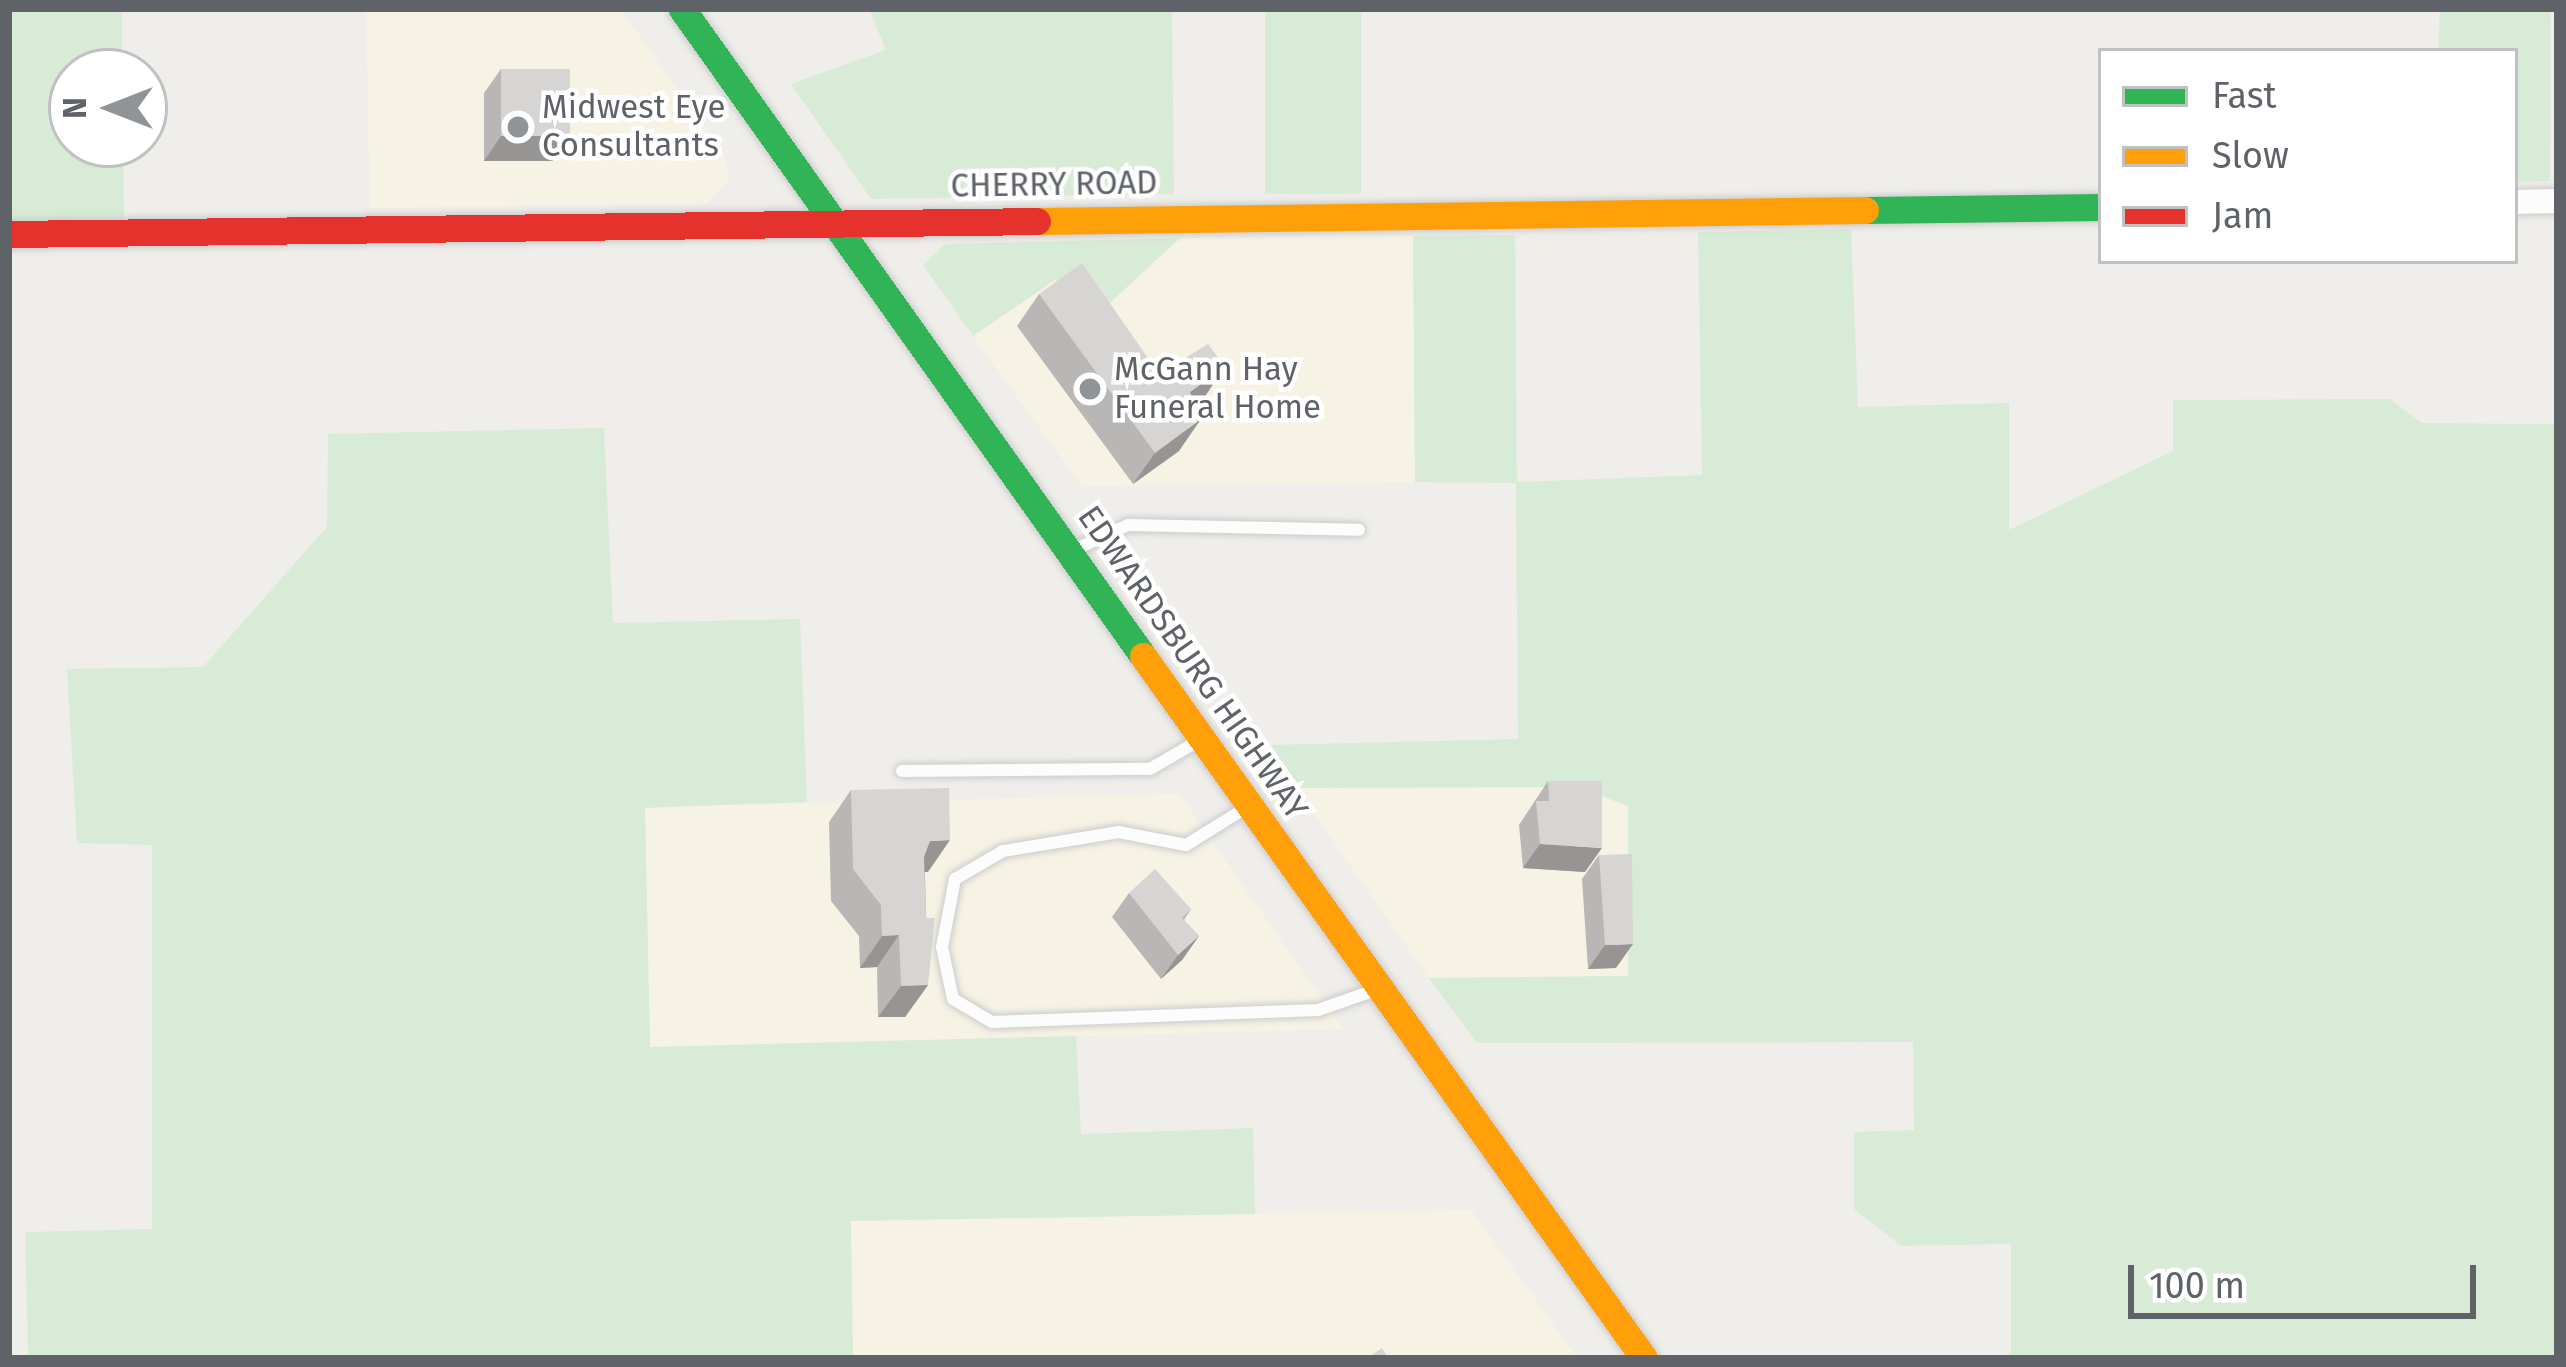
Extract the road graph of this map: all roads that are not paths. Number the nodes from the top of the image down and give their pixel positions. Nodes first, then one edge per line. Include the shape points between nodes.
1 (682, 9) edge
2 (2518, 202) edge
3 (2557, 202) edge
4 (2098, 207) edge
5 (835, 224) junction
6 (9, 234) edge
7 (1359, 530) dead end
8 (1070, 554) junction
9 (1202, 739) junction
10 (902, 771) dead end
11 (1250, 806) junction
12 (1380, 988) junction
13 (1644, 1358) edge

1 - 5 street, EDWARDSBURG HIGHWAY
2 - 3 street
4 - 5 street, CHERRY ROAD
5 - 6 street, CHERRY ROAD
5 - 8 street, EDWARDSBURG HIGHWAY
7 - 8 lane via 1128,525
8 - 9 street, EDWARDSBURG HIGHWAY
9 - 10 lane via 1150,769
9 - 11 street, EDWARDSBURG HIGHWAY
11 - 12 street, EDWARDSBURG HIGHWAY
11 - 12 lane via 1186,845 1119,832 1003,851 955,879 942,947 953,999 992,1022 1318,1010
12 - 13 street, EDWARDSBURG HIGHWAY

